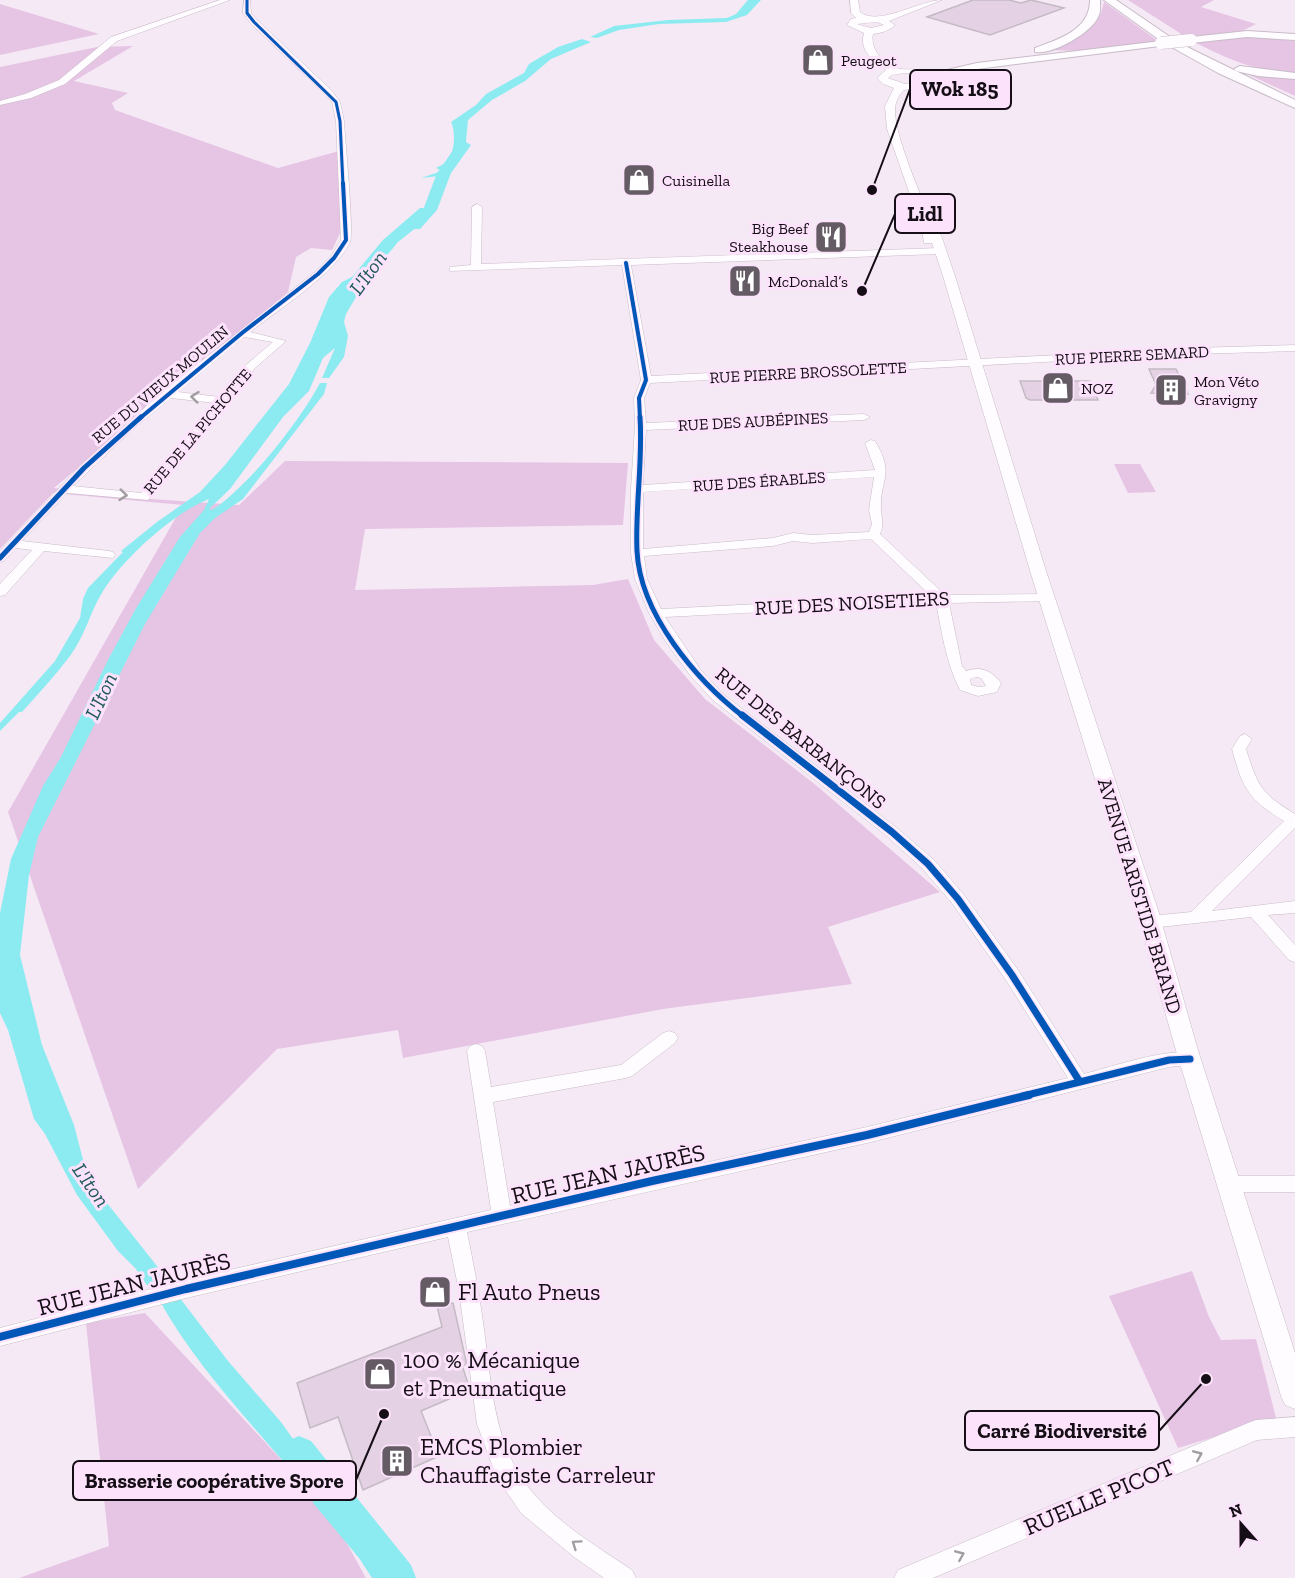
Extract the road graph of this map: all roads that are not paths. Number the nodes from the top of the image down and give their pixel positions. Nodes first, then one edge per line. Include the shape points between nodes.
1 (227, 0) edge
2 (247, 0) edge
3 (854, 0) edge
4 (938, 0) edge
5 (1095, 0) edge
6 (1109, 0) edge
7 (1117, 0) edge
8 (863, 19) junction
9 (883, 21) junction
10 (869, 31) junction
11 (1295, 38) edge
12 (1194, 44) junction
13 (1166, 51) junction
14 (1034, 52) junction
15 (894, 71) junction
16 (916, 71) junction
17 (1295, 76) edge
18 (929, 77) junction
19 (901, 86) junction
20 (1281, 97) junction
21 (1295, 102) edge
22 (0, 103) edge
23 (477, 207) dead end
24 (935, 251) junction
25 (626, 263) junction
26 (476, 267) junction
27 (453, 269) dead end
28 (242, 333) junction
29 (1295, 348) edge
30 (972, 364) junction
31 (646, 380) junction
32 (166, 394) junction
33 (223, 400) junction
34 (864, 417) dead end
35 (641, 427) junction
36 (871, 443) dead end
37 (881, 473) junction
38 (65, 489) junction
39 (637, 489) junction
40 (874, 535) junction
41 (13, 544) junction
42 (40, 547) junction
43 (637, 553) junction
44 (109, 555) dead end
45 (0, 558) edge
46 (0, 592) edge
47 (1047, 597) junction
48 (942, 599) junction
49 (656, 613) junction
50 (963, 677) dead end
51 (1245, 739) dead end
52 (1295, 819) edge
53 (1295, 906) edge
54 (1255, 912) junction
55 (1195, 918) junction
56 (1151, 922) junction
57 (1295, 956) edge
58 (669, 1038) dead end
59 (476, 1051) dead end
60 (1190, 1059) junction
61 (1080, 1082) junction
62 (484, 1096) junction
63 (1230, 1184) junction
64 (1295, 1184) edge
65 (502, 1217) junction
66 (456, 1228) junction
67 (0, 1337) edge
68 (1295, 1396) edge
69 (1295, 1427) edge
70 (624, 1578) edge
71 (906, 1578) edge

1 - 22 street via 114,39 62,82
2 - 28 street, RUE DU VIEUX MOULIN via 247,13 254,22 336,102 346,240 318,274
3 - 8 main road via 856,13
4 - 9 main road
5 - 14 highway via 1092,19 1084,28 1069,39
6 - 20 highway via 1182,49
7 - 12 highway via 1149,23
8 - 9 main road
8 - 10 main road via 852,25
9 - 10 main road via 890,25 888,28
10 - 15 main road via 866,36 872,54
11 - 12 highway via 1248,35
12 - 13 highway, bridge
12 - 17 highway via 1258,73
12 - 21 highway
13 - 14 highway
13 - 18 highway via 1092,52 977,66
13 - 20 highway
14 - 16 highway
15 - 16 main road
15 - 19 main road via 882,78
16 - 18 main road
18 - 19 main road via 921,85
19 - 24 main road, AVENUE ARISTIDE BRIAND via 890,99 889,112 928,229 926,235
20 - 21 highway
23 - 26 street
24 - 25 street
24 - 30 main road, AVENUE ARISTIDE BRIAND
25 - 26 street
25 - 31 street, RUE DES BARBANÇONS
26 - 27 street
28 - 32 street, RUE DU VIEUX MOULIN
28 - 33 street, RUE DE LA PICHOTTE via 281,341 251,366
29 - 30 street, RUE PIERRE SEMARD
30 - 31 street, RUE PIERRE BROSSOLETTE
30 - 47 main road, AVENUE ARISTIDE BRIAND
31 - 35 street, RUE DES BARBANÇONS via 639,398
33 -> 32 street
32 - 38 street, RUE DU VIEUX MOULIN
38 -> 33 street, RUE DE LA PICHOTTE via 144,497
34 - 35 street, RUE DES AUBÉPINES
35 - 39 street, RUE DES BARBANÇONS
36 - 37 street
37 - 39 street, RUE DES ÉRABLES
37 - 40 street
38 - 41 street, RUE DU VIEUX MOULIN
39 - 43 street, RUE DES BARBANÇONS
40 - 43 street via 792,537 773,542
40 - 48 street
41 - 42 street
41 - 45 street, RUE DU VIEUX MOULIN
42 - 44 street
42 - 46 street
43 - 49 street, RUE DES BARBANÇONS via 641,579
47 - 48 street, RUE DES NOISETIERS
47 - 56 main road, AVENUE ARISTIDE BRIAND
48 - 49 street, RUE DES NOISETIERS
48 - 50 street via 955,666
49 - 61 street, RUE DES BARBANÇONS via 695,672 718,697 928,864 1012,975
51 - 52 street via 1239,749 1250,788 1258,798
52 - 55 street
53 - 54 street
54 - 55 street
54 - 57 street
55 - 56 street
56 - 60 main road, AVENUE ARISTIDE BRIAND
58 - 62 street via 620,1073
59 - 62 street
60 - 61 street, RUE JEAN JAURÈS via 1169,1060
60 - 63 main road, AVENUE ARISTIDE BRIAND
61 - 65 street, RUE JEAN JAURÈS via 867,1135
62 - 65 street
63 - 64 street
63 - 68 main road, AVENUE ARISTIDE BRIAND
65 - 66 street, RUE JEAN JAURÈS
66 - 67 street, RUE JEAN JAURÈS via 186,1289
70 -> 66 street via 554,1529 519,1492 497,1456 486,1417
71 -> 69 street, RUELLE PICOT via 1256,1430

